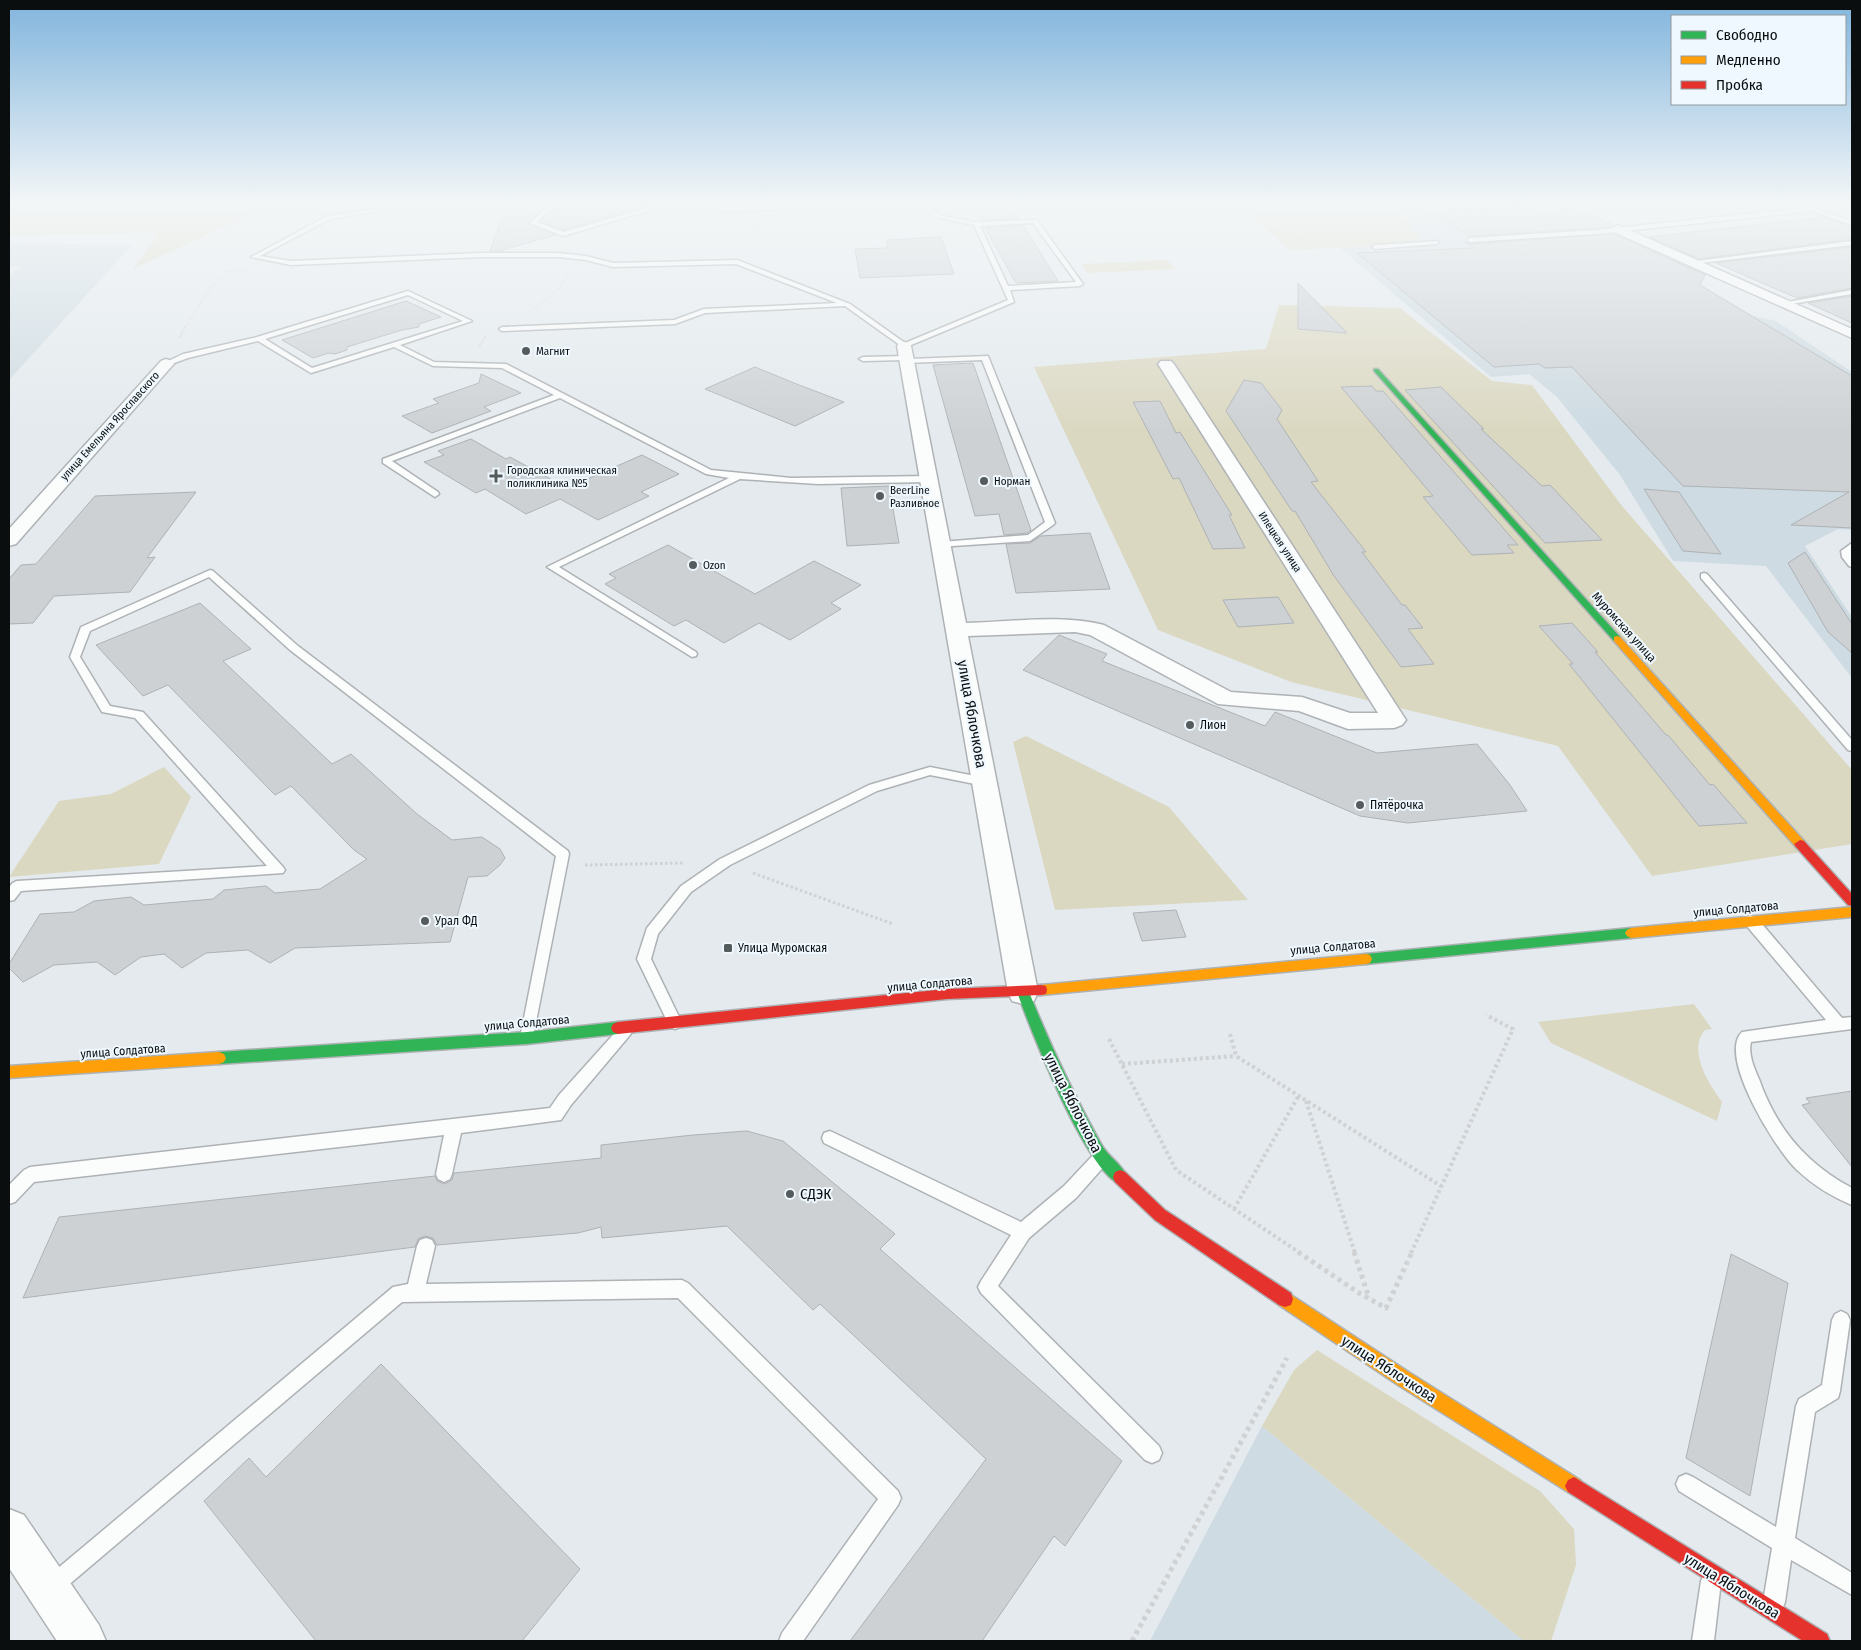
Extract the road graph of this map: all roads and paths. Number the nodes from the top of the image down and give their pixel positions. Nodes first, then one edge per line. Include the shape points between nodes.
1 (220, 278) edge
2 (779, 278) edge
3 (1001, 278) edge
4 (1076, 278) edge
5 (1729, 278) edge
6 (1006, 288) junction
7 (1852, 292) edge
8 (1785, 302) junction
9 (848, 305) junction
10 (502, 329) dead end
11 (1852, 334) edge
12 (259, 339) junction
13 (395, 344) junction
14 (906, 355) junction
15 (863, 359) dead end
16 (166, 364) junction
17 (1166, 364) dead end
18 (1376, 370) dead end
19 (561, 395) junction
20 (738, 477) junction
21 (928, 480) junction
22 (435, 494) dead end
23 (9, 540) edge
24 (941, 545) junction
25 (1852, 546) edge
26 (1852, 564) edge
27 (1704, 576) dead end
28 (957, 630) junction
29 (692, 654) dead end
30 (1852, 747) edge
31 (984, 782) junction
32 (9, 896) edge
33 (1852, 902) edge
34 (1852, 912) edge
35 (1751, 921) junction
36 (1024, 992) junction
37 (1486, 1015) dead end
38 (675, 1024) junction
39 (1846, 1024) edge
40 (628, 1028) junction
41 (1230, 1034) dead end
42 (527, 1038) junction
43 (1109, 1039) dead end
44 (1236, 1056) junction
45 (1122, 1064) junction
46 (9, 1072) edge
47 (1298, 1095) junction
48 (1306, 1100) junction
49 (454, 1127) junction
50 (830, 1138) dead end
51 (1101, 1158) junction
52 (444, 1174) dead end
53 (1441, 1186) junction
54 (9, 1196) edge
55 (1852, 1197) edge
56 (1234, 1209) junction
57 (1023, 1232) junction
58 (426, 1246) dead end
59 (416, 1292) junction
60 (1370, 1298) junction
61 (1841, 1320) dead end
62 (1287, 1358) dead end
63 (1152, 1453) dead end
64 (1686, 1484) dead end
65 (9, 1530) edge
66 (1784, 1544) junction
67 (1712, 1574) junction
68 (1852, 1585) edge
69 (48, 1589) junction
70 (1772, 1612) junction
71 (83, 1641) edge
72 (790, 1641) edge
73 (1132, 1641) edge
74 (1703, 1641) edge
75 (1820, 1641) edge

1 - 16 path, улица Емельяна Ярославского via 198,303
2 - 9 lane
3 - 6 lane
4 - 6 lane via 1080,284
5 - 8 street
6 - 14 lane via 1012,301
7 - 8 lane
8 - 11 street
9 - 10 lane via 704,311 675,322
9 - 14 lane
12 - 13 lane via 312,371
12 - 13 lane via 408,294 469,322
12 - 16 lane via 186,356
13 - 19 lane via 433,364 503,366
14 - 15 lane
14 - 21 street, улица Яблочкова
14 - 24 lane via 985,358 1050,523 1030,538
16 - 23 street, улица Емельяна Ярославского
17 - 28 street, Илецкая улица via 1394,720 1348,720 1302,704 1226,699 1096,630 1075,626
18 - 33 street, Муромская улица
19 - 20 lane via 709,472
19 - 22 lane via 386,461
20 - 21 lane via 836,482
20 - 29 lane via 552,567
21 - 24 street, улица Яблочкова
24 - 28 street, улица Яблочкова
25 - 26 lane via 1846,551
27 - 30 lane
28 - 31 street, улица Яблочкова
31 - 36 street, улица Яблочкова
31 - 38 lane via 930,771 873,788 725,862 686,889 652,932 644,959
32 - 42 lane via 16,886 278,870 139,715 106,709 75,657 85,629 210,573 294,648 563,854
34 - 35 street, улица Солдатова
35 - 36 street, улица Солдатова
35 - 39 lane
36 - 38 street, улица Солдатова via 947,994
36 - 51 street, улица Яблочкова via 1065,1092
37 - 53 path via 1513,1028
38 - 40 street, улица Солдатова
39 - 55 lane via 1748,1036 1742,1045 1748,1073 1763,1113 1790,1152 1820,1180
40 - 42 street, улица Солдатова
40 - 49 lane via 565,1100 555,1116
41 - 44 path
42 - 46 street, улица Солдатова
43 - 45 path
44 - 45 path
44 - 47 path
45 - 56 path via 1176,1170
47 - 48 path
47 - 56 path
48 - 53 path
48 - 60 path
49 - 52 lane
49 - 54 lane via 30,1175
50 - 57 lane
51 - 57 lane via 1070,1192
51 - 67 street, улица Яблочкова via 1160,1215 1237,1268 1396,1374
53 - 60 path via 1386,1308
56 - 60 path
57 - 63 lane via 987,1287
58 - 59 lane
59 - 69 lane via 399,1293
59 - 72 lane via 682,1289 891,1498
61 - 66 lane via 1831,1391 1806,1406
62 - 73 path
64 - 66 lane
65 - 69 street
66 - 68 lane
66 - 70 lane
67 - 70 street, улица Яблочкова
67 - 74 lane
69 - 71 street
70 - 75 street, улица Яблочкова

